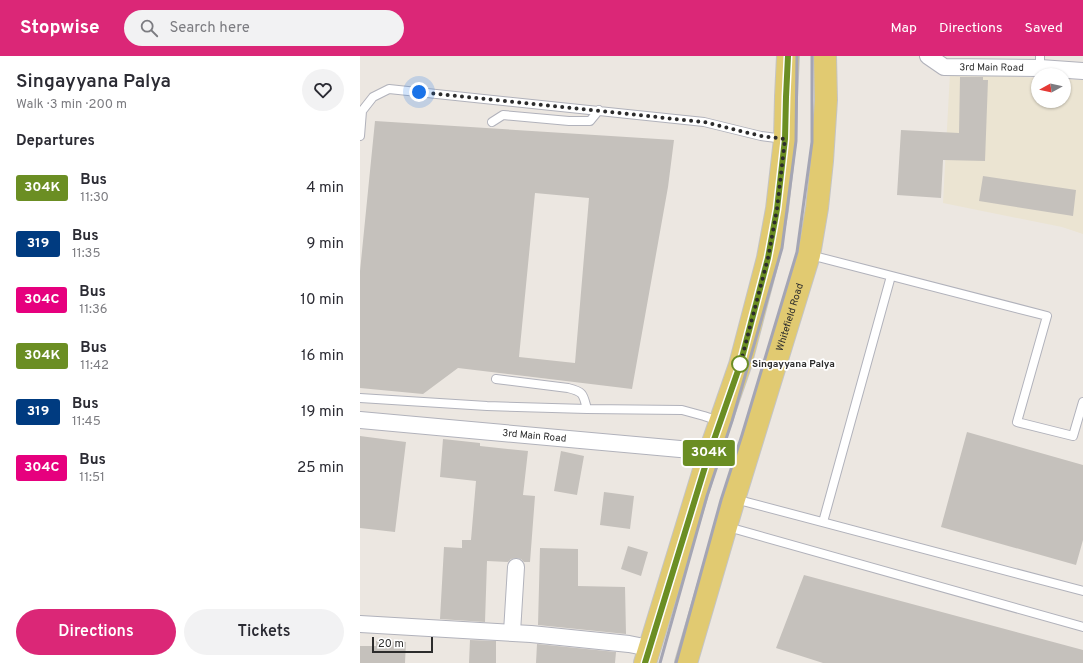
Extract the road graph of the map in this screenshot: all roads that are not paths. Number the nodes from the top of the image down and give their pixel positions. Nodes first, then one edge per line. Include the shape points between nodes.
1 (788, 56) edge
2 (825, 56) edge
3 (928, 56) edge
4 (1040, 62) edge
5 (1083, 70) edge
6 (599, 110) junction
7 (492, 122) dead end
8 (360, 136) edge
9 (785, 139) junction
10 (809, 255) junction
11 (891, 276) junction
12 (496, 379) dead end
13 (360, 398) edge
14 (1083, 402) edge
15 (586, 409) junction
16 (360, 420) edge
17 (721, 422) junction
18 (708, 457) junction
19 (734, 499) junction
20 (823, 522) junction
21 (726, 527) junction
22 (516, 567) dead end
23 (1083, 591) edge
24 (360, 624) edge
25 (1083, 627) edge
26 (512, 632) junction
27 (647, 656) edge
28 (686, 663) edge

1 - 9 main road
2 - 10 main road, Whitefield Road via 826,100 822,161
3 - 4 street, 3rd Main Road via 944,67
4 - 5 street, 3rd Main Road
6 - 7 lane via 590,121 503,115
6 - 8 lane via 389,89 373,97 362,111
6 - 9 lane via 704,122
9 - 17 main road via 768,258 740,365
10 - 11 lane
10 - 19 main road, Whitefield Road
11 - 14 lane via 1047,316 1017,422 1073,436
11 - 20 lane
12 - 15 lane via 577,390 584,395
13 - 15 lane
15 - 17 lane via 682,410
16 - 18 street, 3rd Main Road via 691,450
17 - 18 main road
18 - 27 main road
19 - 20 lane
19 - 21 main road, Whitefield Road
20 - 23 lane
21 - 25 lane
21 - 28 main road, Whitefield Road
22 - 26 street
24 - 26 street
26 - 27 street via 621,644

